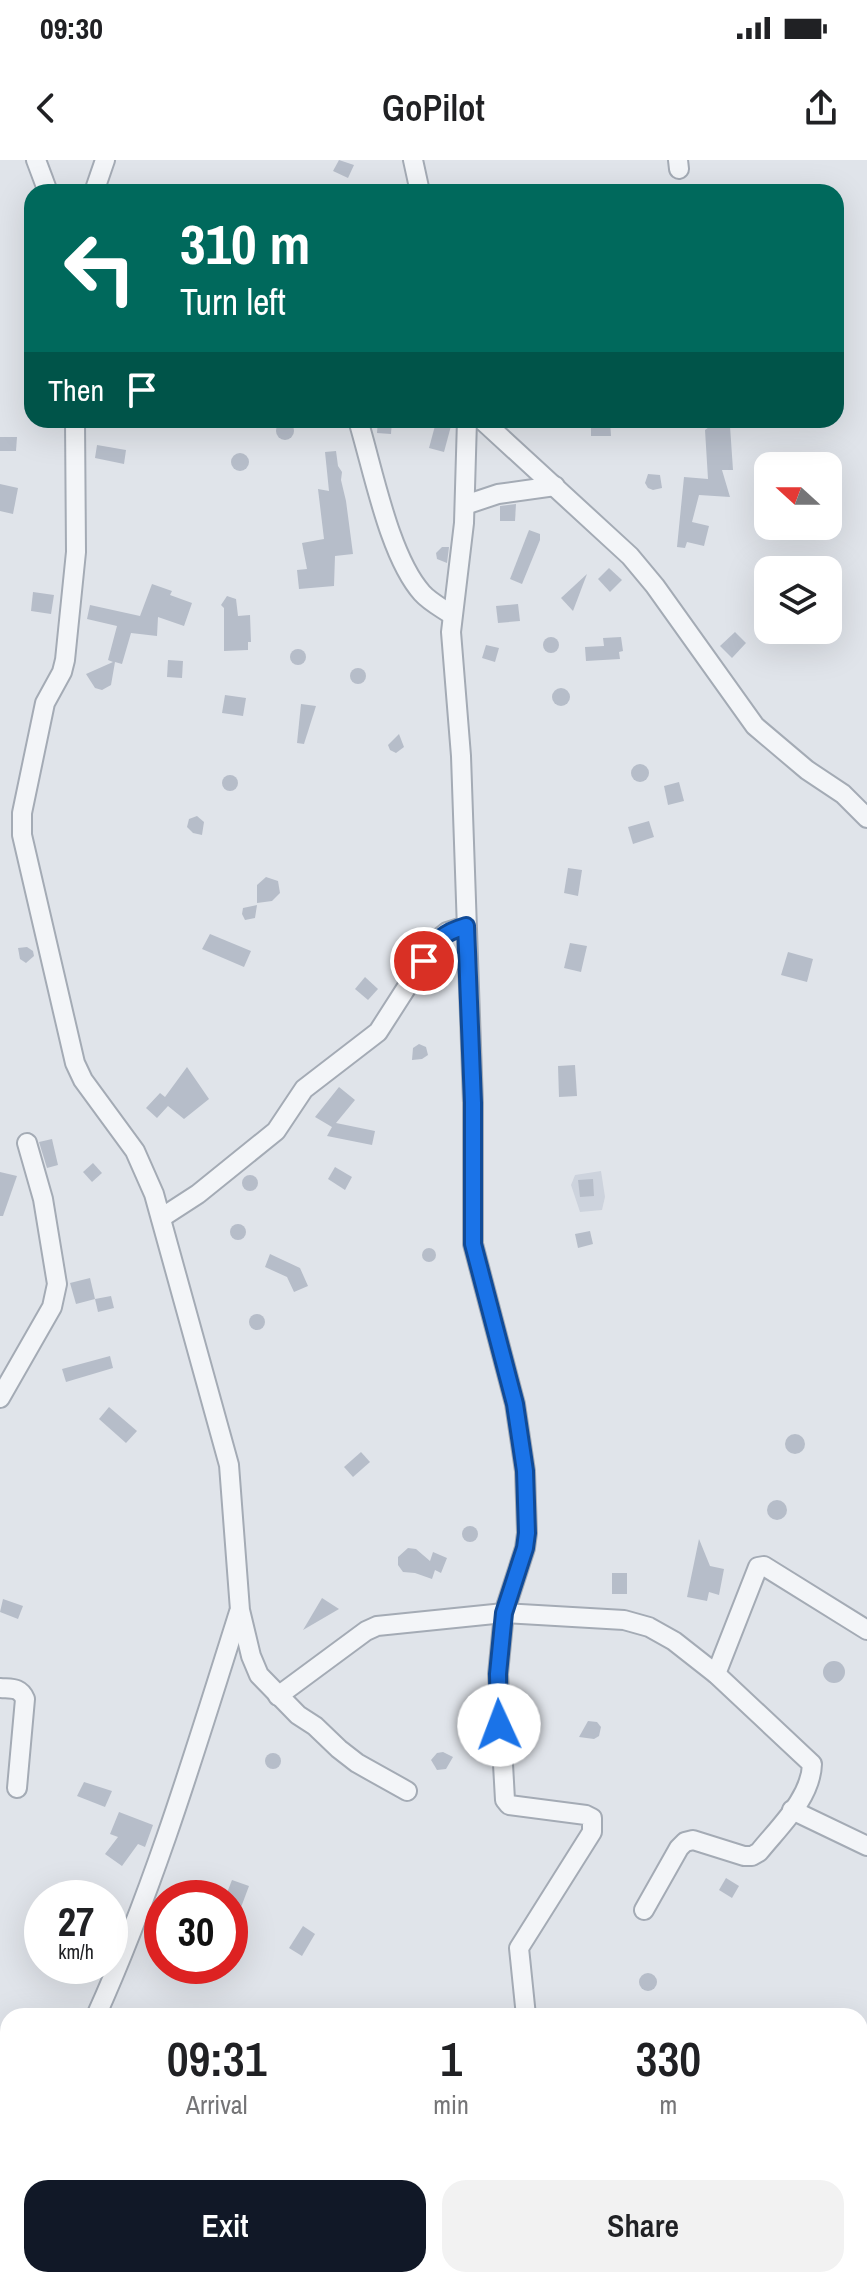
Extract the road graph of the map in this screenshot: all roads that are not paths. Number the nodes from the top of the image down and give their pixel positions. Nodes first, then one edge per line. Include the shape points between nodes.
1 (36, 160) edge
2 (105, 160) edge
3 (413, 160) edge
4 (45, 184) edge
5 (97, 184) edge
6 (418, 184) edge
7 (75, 428) edge
8 (360, 428) edge
9 (467, 428) edge
10 (491, 428) edge
11 (555, 486) junction
12 (465, 505) junction
13 (452, 615) junction
14 (867, 818) edge
15 (466, 926) junction
16 (27, 1143) dead end
17 (161, 1218) junction
18 (0, 1398) edge
19 (240, 1610) junction
20 (504, 1613) junction
21 (867, 1630) edge
22 (716, 1674) junction
23 (0, 1688) edge
24 (278, 1696) junction
25 (17, 1788) dead end
26 (407, 1791) dead end
27 (792, 1810) junction
28 (867, 1846) edge
29 (644, 1910) dead end
30 (100, 2008) edge
31 (525, 2008) edge

1 - 4 street
2 - 5 street
3 - 6 street
7 - 17 street via 76,552 65,660 45,703 22,835 75,1063 135,1151
8 - 13 street via 412,579 424,596
9 - 12 street
10 - 11 street
11 - 12 street
11 - 14 street via 655,586 755,726
12 - 13 street
13 - 15 street
15 - 17 street via 437,940 378,1032 304,1089 276,1131
15 - 20 street via 473,1244 515,1404 525,1471 525,1548
16 - 18 street via 57,1284 52,1307
17 - 19 street via 229,1465
19 - 24 street via 259,1675
19 - 30 street via 160,1860
20 - 22 street via 624,1620 649,1627
20 - 24 street via 377,1626
20 - 31 street via 498,1700 505,1800 509,1805 586,1815 594,1824 519,1948
21 - 22 street via 758,1567
22 - 27 street via 812,1764 809,1784
23 - 25 street via 22,1691 25,1699
24 - 26 street via 357,1763
27 - 28 street
27 - 29 street via 752,1856 685,1842

